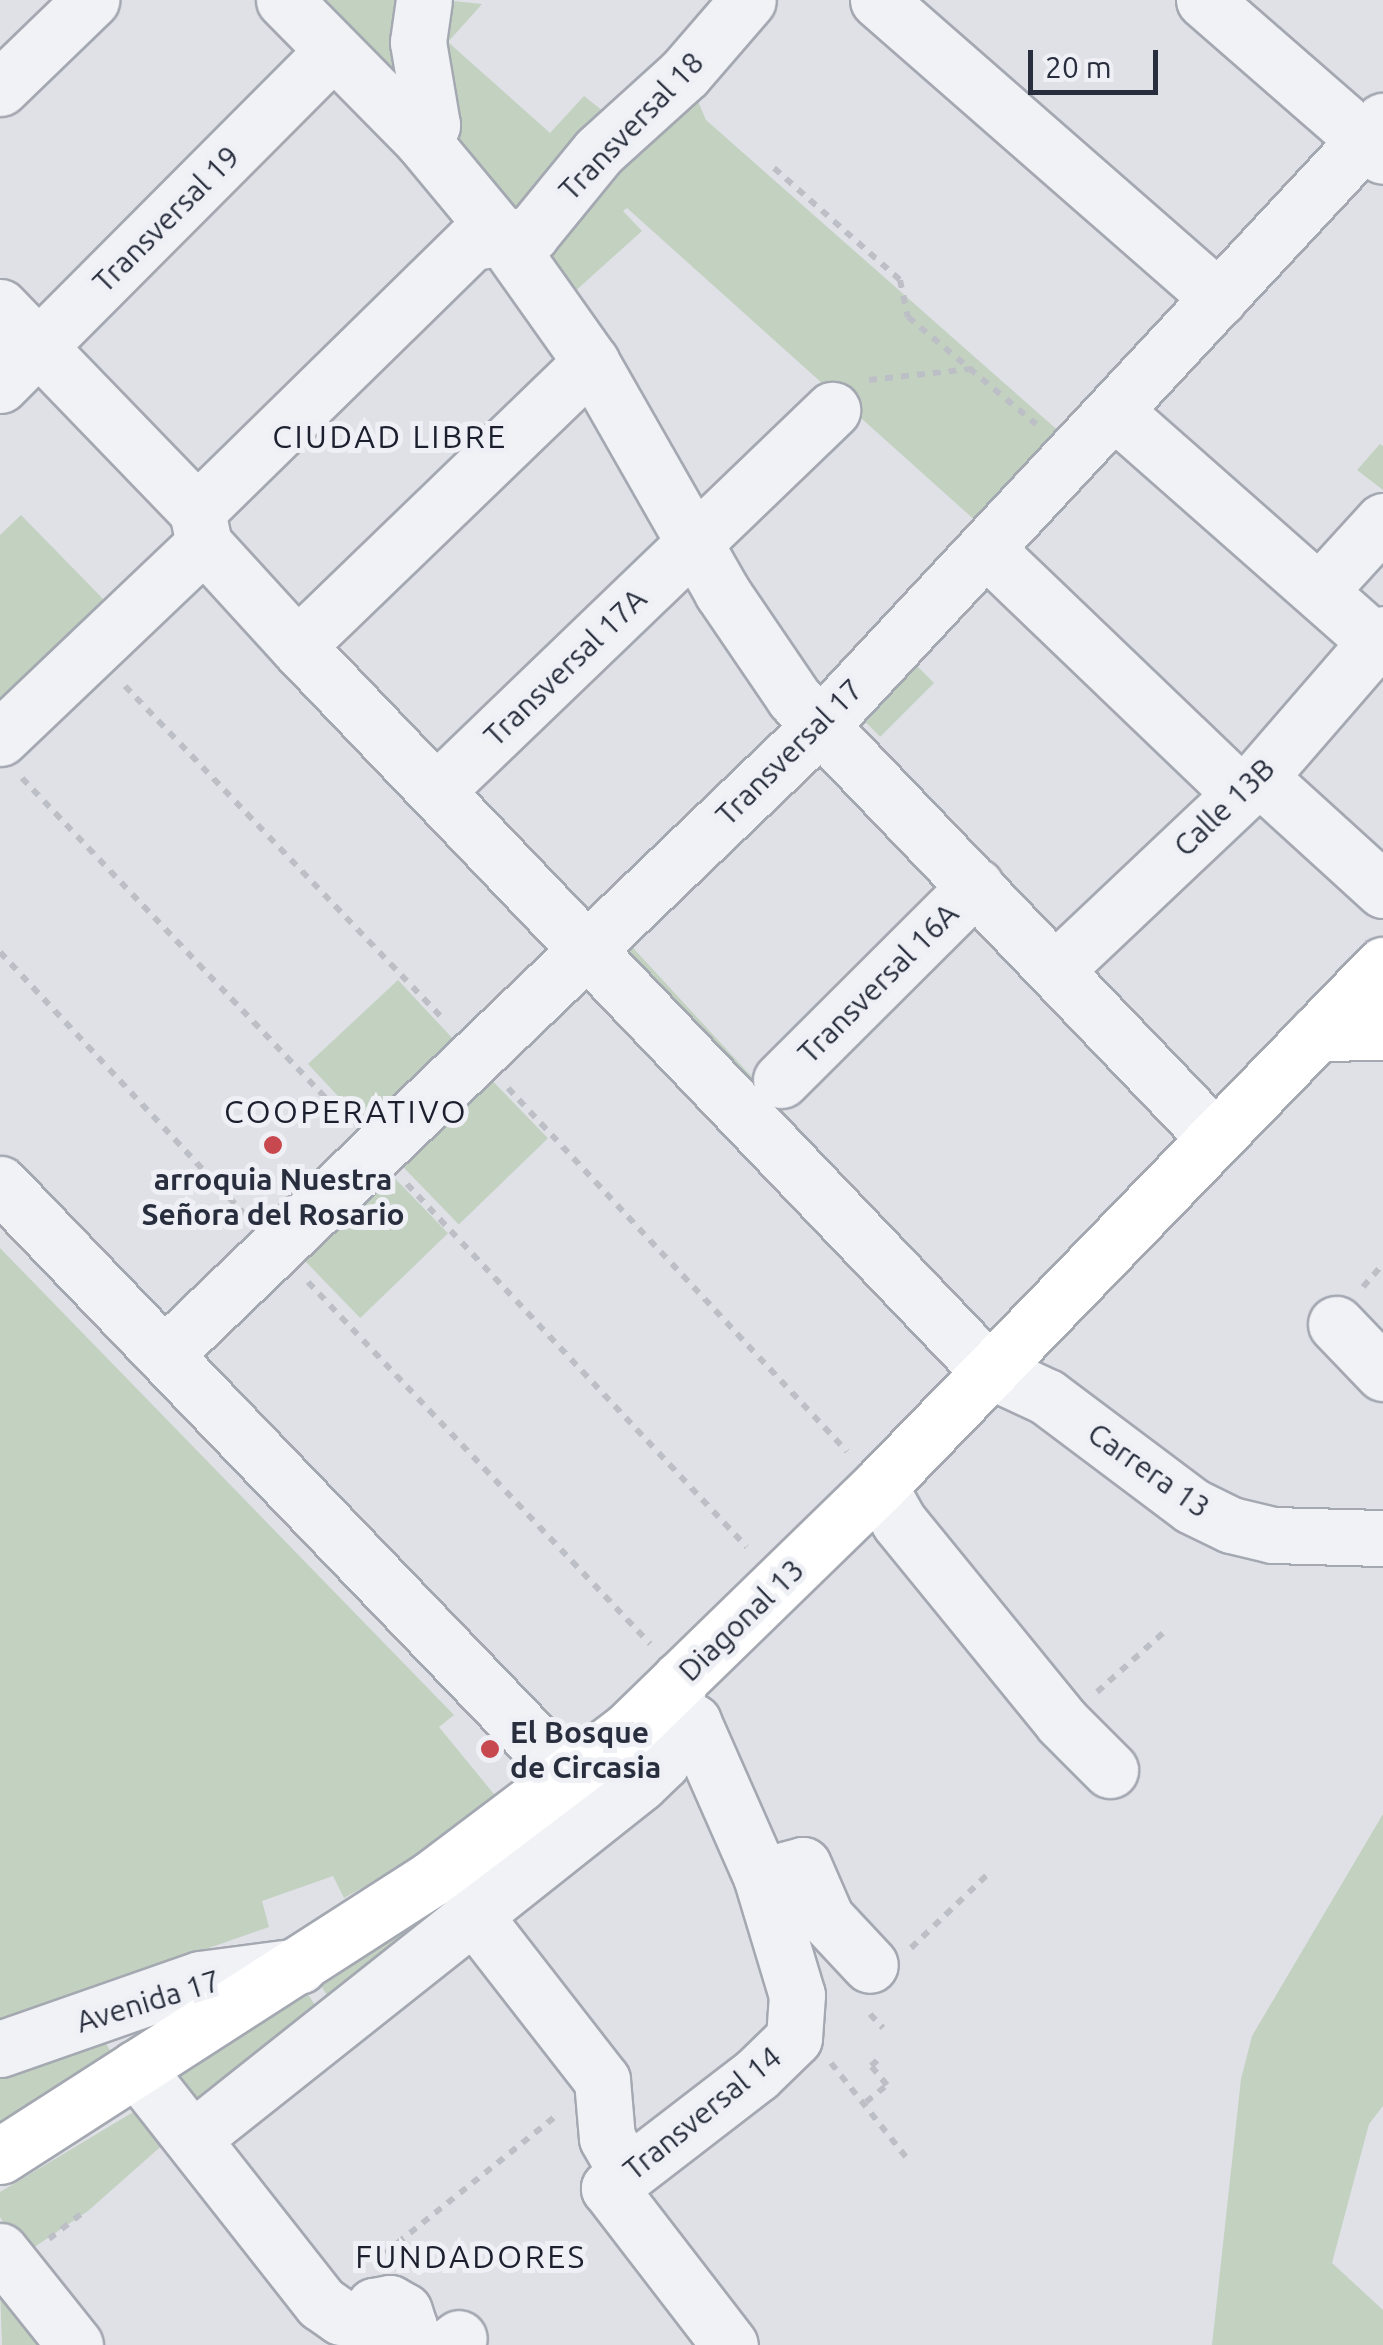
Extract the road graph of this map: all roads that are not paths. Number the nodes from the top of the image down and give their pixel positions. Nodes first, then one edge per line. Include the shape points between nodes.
1 (91, 0) edge
2 (284, 0) edge
3 (424, 0) edge
4 (748, 0) edge
5 (878, 0) edge
6 (1204, 0) edge
7 (332, 52) junction
8 (0, 88) edge
9 (420, 140) junction
10 (1377, 140) edge
11 (504, 238) junction
12 (1219, 298) junction
13 (0, 307) edge
14 (39, 348) junction
15 (591, 362) junction
16 (0, 386) edge
17 (832, 410) road end
18 (1114, 411) junction
19 (1383, 520) edge
20 (200, 527) junction
21 (694, 544) junction
22 (986, 549) junction
23 (1321, 590) junction
24 (1380, 638) edge
25 (297, 646) junction
26 (819, 727) junction
27 (7, 754) edge
28 (1250, 785) junction
29 (436, 791) junction
30 (976, 886) junction
31 (1383, 890) edge
32 (583, 949) junction
33 (1383, 965) edge
34 (1055, 970) junction
35 (1383, 1032) edge
36 (1316, 1033) junction
37 (780, 1080) dead end
38 (1214, 1136) junction
39 (0, 1184) edge
40 (1336, 1324) dead end
41 (166, 1354) junction
42 (987, 1369) junction
43 (1383, 1374) edge
44 (878, 1486) junction
45 (1383, 1538) edge
46 (679, 1694) junction
47 (1110, 1770) dead end
48 (570, 1778) junction
49 (761, 1876) junction
50 (476, 1917) junction
51 (883, 1963) road end
52 (298, 1966) junction
53 (0, 2049) edge
54 (136, 2068) junction
55 (192, 2138) junction
56 (0, 2156) edge
57 (618, 2181) junction
58 (0, 2251) edge
59 (365, 2328) edge
60 (74, 2345) edge
61 (730, 2345) edge

1 - 8 street
2 - 7 street
3 - 9 street via 418,42 432,126
4 - 11 street, Transversal 18 via 685,74 599,151 530,234
5 - 12 street
6 - 10 street
7 - 9 street
7 - 14 street, Transversal 19
9 - 11 street
10 - 12 street, Transversal 17
11 - 15 street
11 - 20 street, Transversal 18 via 472,242
12 - 18 street, Transversal 17
13 - 14 street
14 - 16 street, Transversal 19
14 - 20 street
15 - 21 street
15 - 25 street
17 - 21 street
18 - 22 street, Transversal 17
18 - 23 street
19 - 23 street
20 - 25 street
20 - 27 street, Transversal 18
21 - 26 street
21 - 29 street, Transversal 17A
22 - 26 street, Transversal 17
22 - 28 street
23 - 24 street
24 - 28 street, Calle 13B
25 - 29 street
26 - 30 street
26 - 32 street, Transversal 17
28 - 31 street
28 - 34 street, Calle 13B
29 - 32 street
30 - 34 street
30 - 37 street, Transversal 16A
32 - 41 street, Transversal 17
32 - 42 street
33 - 36 main road, Diagonal 13
34 - 38 street
35 - 36 main road
36 - 38 main road, Diagonal 13
38 - 42 main road, Diagonal 13
39 - 41 street
40 - 43 street
41 - 48 street
42 - 44 main road, Diagonal 13
42 - 45 street, Carrera 13 via 1047,1397 1192,1506 1231,1525 1274,1535
44 - 46 main road, Diagonal 13
44 - 47 street via 899,1522 1062,1722
46 - 48 main road, Diagonal 13
46 - 49 street
46 - 50 street via 662,1762
48 - 52 main road, Diagonal 13
49 - 51 street via 803,1865 826,1918
49 - 57 street, Transversal 14 via 797,1995 794,2038 758,2074
50 - 55 street
50 - 57 street via 602,2080
52 - 53 street, Avenida 17 via 200,1979
52 - 54 main road, Diagonal 13
54 - 55 street
54 - 56 main road, Diagonal 13
55 - 59 street
57 - 61 street
58 - 60 street

